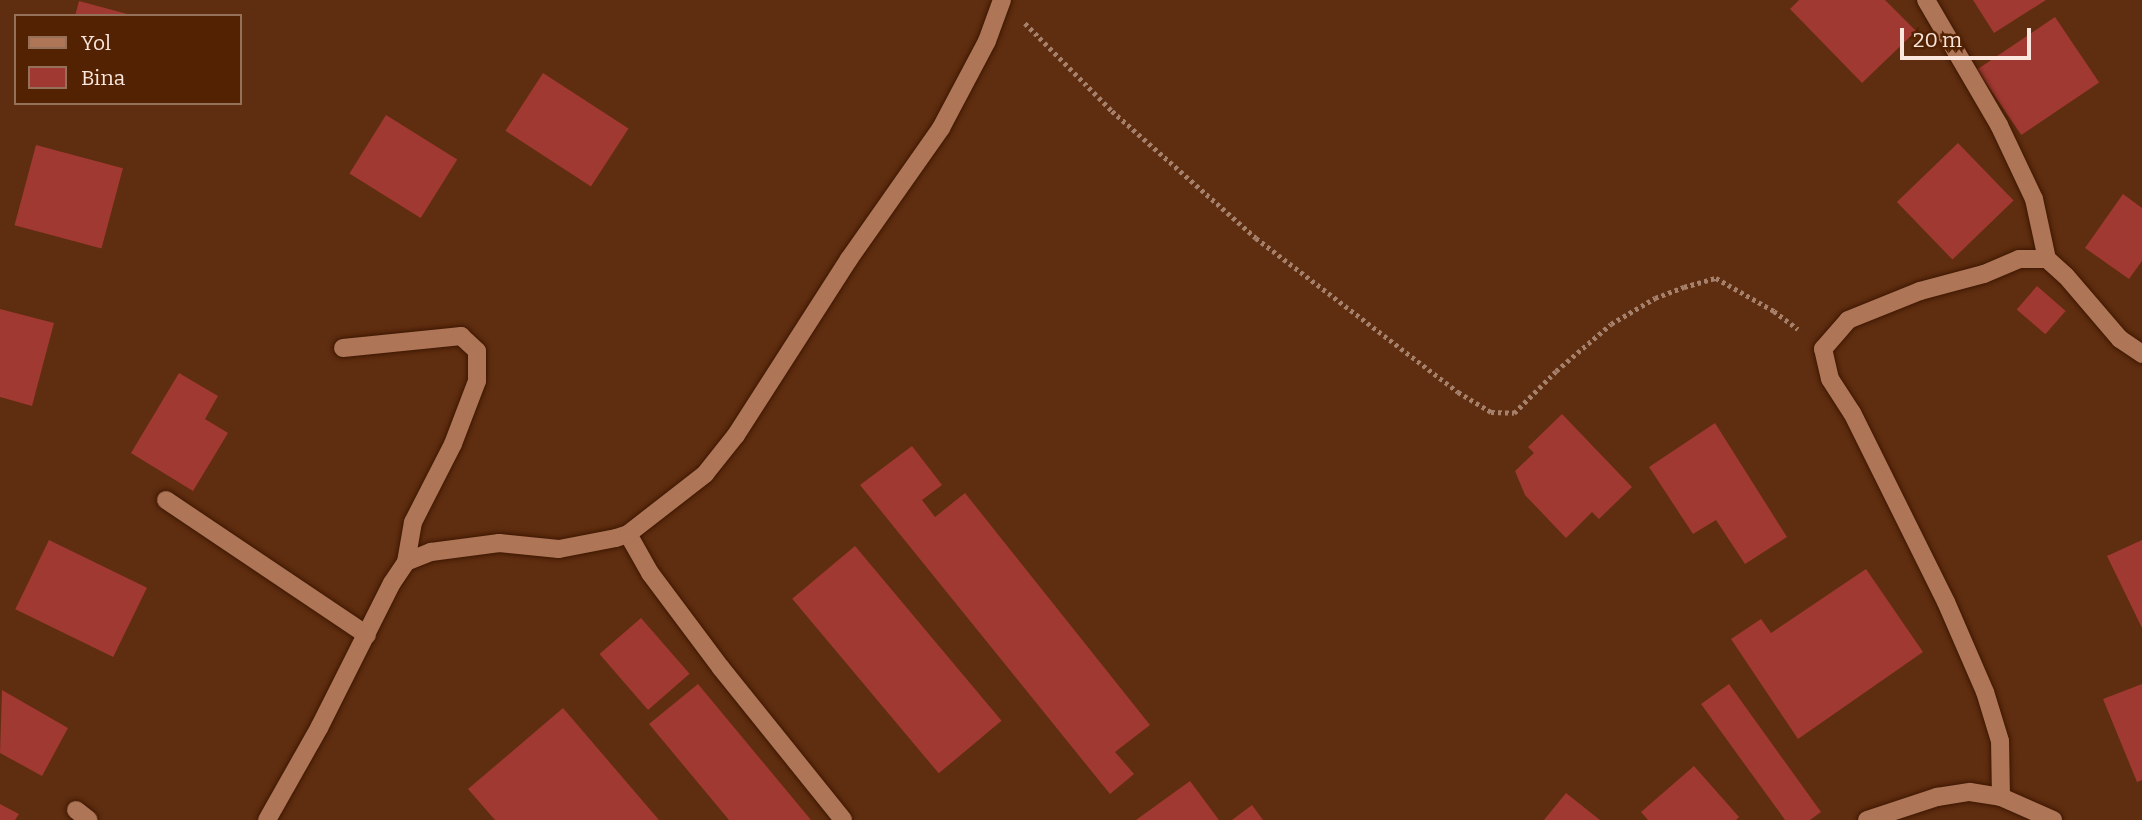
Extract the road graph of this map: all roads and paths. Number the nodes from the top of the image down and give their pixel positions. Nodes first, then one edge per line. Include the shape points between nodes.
1 (1002, 0) edge
2 (1926, 0) edge
3 (1021, 19) dead end
4 (2047, 259) junction
5 (343, 348) dead end
6 (1823, 349) junction
7 (2142, 354) edge
8 (166, 500) dead end
9 (628, 534) junction
10 (406, 562) junction
11 (367, 635) junction
12 (2001, 797) junction
13 (267, 820) edge
14 (843, 820) edge
15 (1867, 820) edge
16 (2053, 820) edge

1 - 9 street via 987,41 941,128 849,259 736,435 705,474
2 - 4 street via 1998,125 2034,200
3 - 6 path via 1112,111 1256,238 1458,392 1491,412 1514,413 1611,324 1655,298 1716,278 1774,311
4 - 6 street via 2019,259 1984,274 1920,291 1848,320
4 - 7 street via 2120,339
5 - 10 street via 461,336 477,351 477,381 453,444 413,522
6 - 12 street via 1830,379 1852,412 1985,692 2000,741
8 - 11 street
9 - 10 street via 559,549 499,543 432,552
9 - 14 street via 650,573 721,668
10 - 11 street
11 - 13 street
12 - 15 street via 1970,792 1937,796
12 - 16 street

